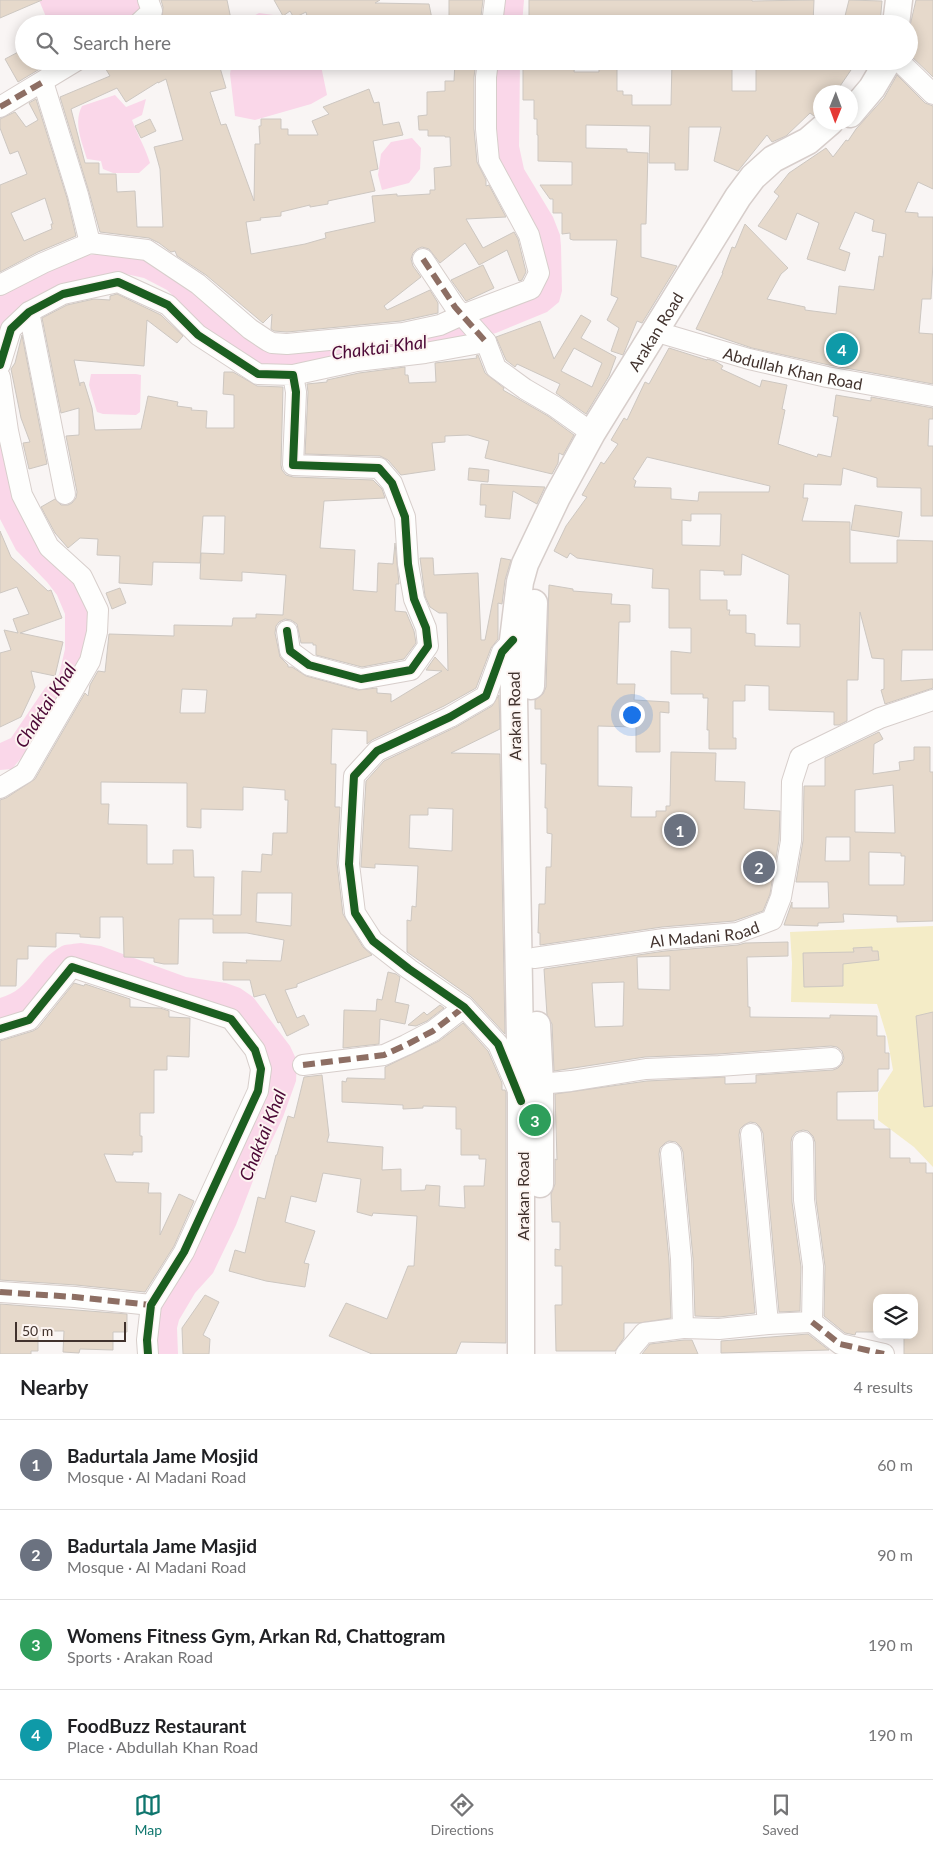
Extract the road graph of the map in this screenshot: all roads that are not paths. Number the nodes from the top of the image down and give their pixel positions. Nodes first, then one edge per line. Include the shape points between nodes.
1 (148, 0) edge
2 (495, 0) edge
3 (900, 0) edge
4 (905, 0) edge
5 (148, 15) edge
6 (493, 15) edge
7 (898, 15) edge
8 (902, 15) edge
9 (62, 70) edge
10 (487, 70) edge
11 (872, 70) edge
12 (883, 70) edge
13 (908, 70) edge
14 (43, 82) junction
15 (858, 90) edge
16 (933, 94) edge
17 (858, 105) edge
18 (0, 107) edge
19 (821, 130) edge
20 (833, 130) edge
21 (90, 244) junction
22 (423, 259) dead end
23 (0, 285) edge
24 (29, 312) junction
25 (464, 317) junction
26 (661, 333) junction
27 (486, 342) junction
28 (0, 365) edge
29 (293, 375) junction
30 (0, 377) edge
31 (933, 396) edge
32 (592, 433) junction
33 (65, 494) dead end
34 (287, 631) dead end
35 (513, 640) junction
36 (933, 700) edge
37 (0, 788) edge
38 (534, 958) junction
39 (464, 1007) junction
40 (0, 1029) edge
41 (832, 1058) dead end
42 (303, 1065) dead end
43 (531, 1093) junction
44 (752, 1134) dead end
45 (803, 1142) dead end
46 (671, 1153) dead end
47 (0, 1292) edge
48 (150, 1305) junction
49 (812, 1322) junction
50 (768, 1324) junction
51 (683, 1328) junction
52 (148, 1354) edge
53 (521, 1354) edge
54 (540, 1354) edge
55 (626, 1354) edge
56 (884, 1354) edge

1 - 5 street via 152,11
2 - 6 street
3 - 7 main road
4 - 8 main road
9 - 14 street
10 - 25 street via 489,161 529,235 539,273 531,289
11 - 15 main road
12 - 17 main road
13 - 16 street
14 - 18 street
14 - 21 street
19 - 26 main road, Arakan Road via 808,141 773,160 753,177 738,197
20 - 26 main road, Arakan Road via 777,169 749,198
21 - 23 street
21 - 25 street via 147,250 198,284 250,329 272,343 404,333
22 - 25 street
24 - 28 street via 11,329
24 - 29 street via 63,294 118,282 168,304 198,334 258,374
24 - 33 street
25 - 27 street
26 - 31 street, Abdullah Khan Road via 827,378
26 - 32 main road, Arakan Road
26 - 38 main road, Arakan Road via 575,496 536,580 529,747
27 - 29 street via 357,361
27 - 32 street via 496,368
29 - 34 street via 296,392 293,465 379,468 392,483 405,516 414,599 426,628 428,646 411,670 360,679 309,665 290,651
30 - 37 street via 22,495 49,547 82,577 98,610 90,661 25,773
32 - 35 main road, Arakan Road via 525,564 518,592
35 - 39 street via 502,652 486,696 378,751 354,776 349,864 355,913 373,941
35 - 43 main road, Arakan Road
36 - 38 street, Al Madani Road via 880,718 800,757 792,782 791,841 781,897 772,920 737,933 664,939
38 - 43 main road, Arakan Road
39 - 42 street via 406,1046 384,1055
39 - 43 street via 498,1044
40 - 48 street via 29,1020 72,966 231,1019 255,1050 261,1069 258,1091 184,1252
41 - 43 street via 646,1069 571,1081
43 - 53 main road, Arakan Road
43 - 54 main road, Arakan Road
44 - 50 street
45 - 49 street via 804,1200 814,1266
46 - 51 street via 681,1259
47 - 48 street
48 - 52 street
49 - 50 street
49 - 56 street via 840,1344
50 - 51 street via 720,1329
51 - 55 street via 644,1333

